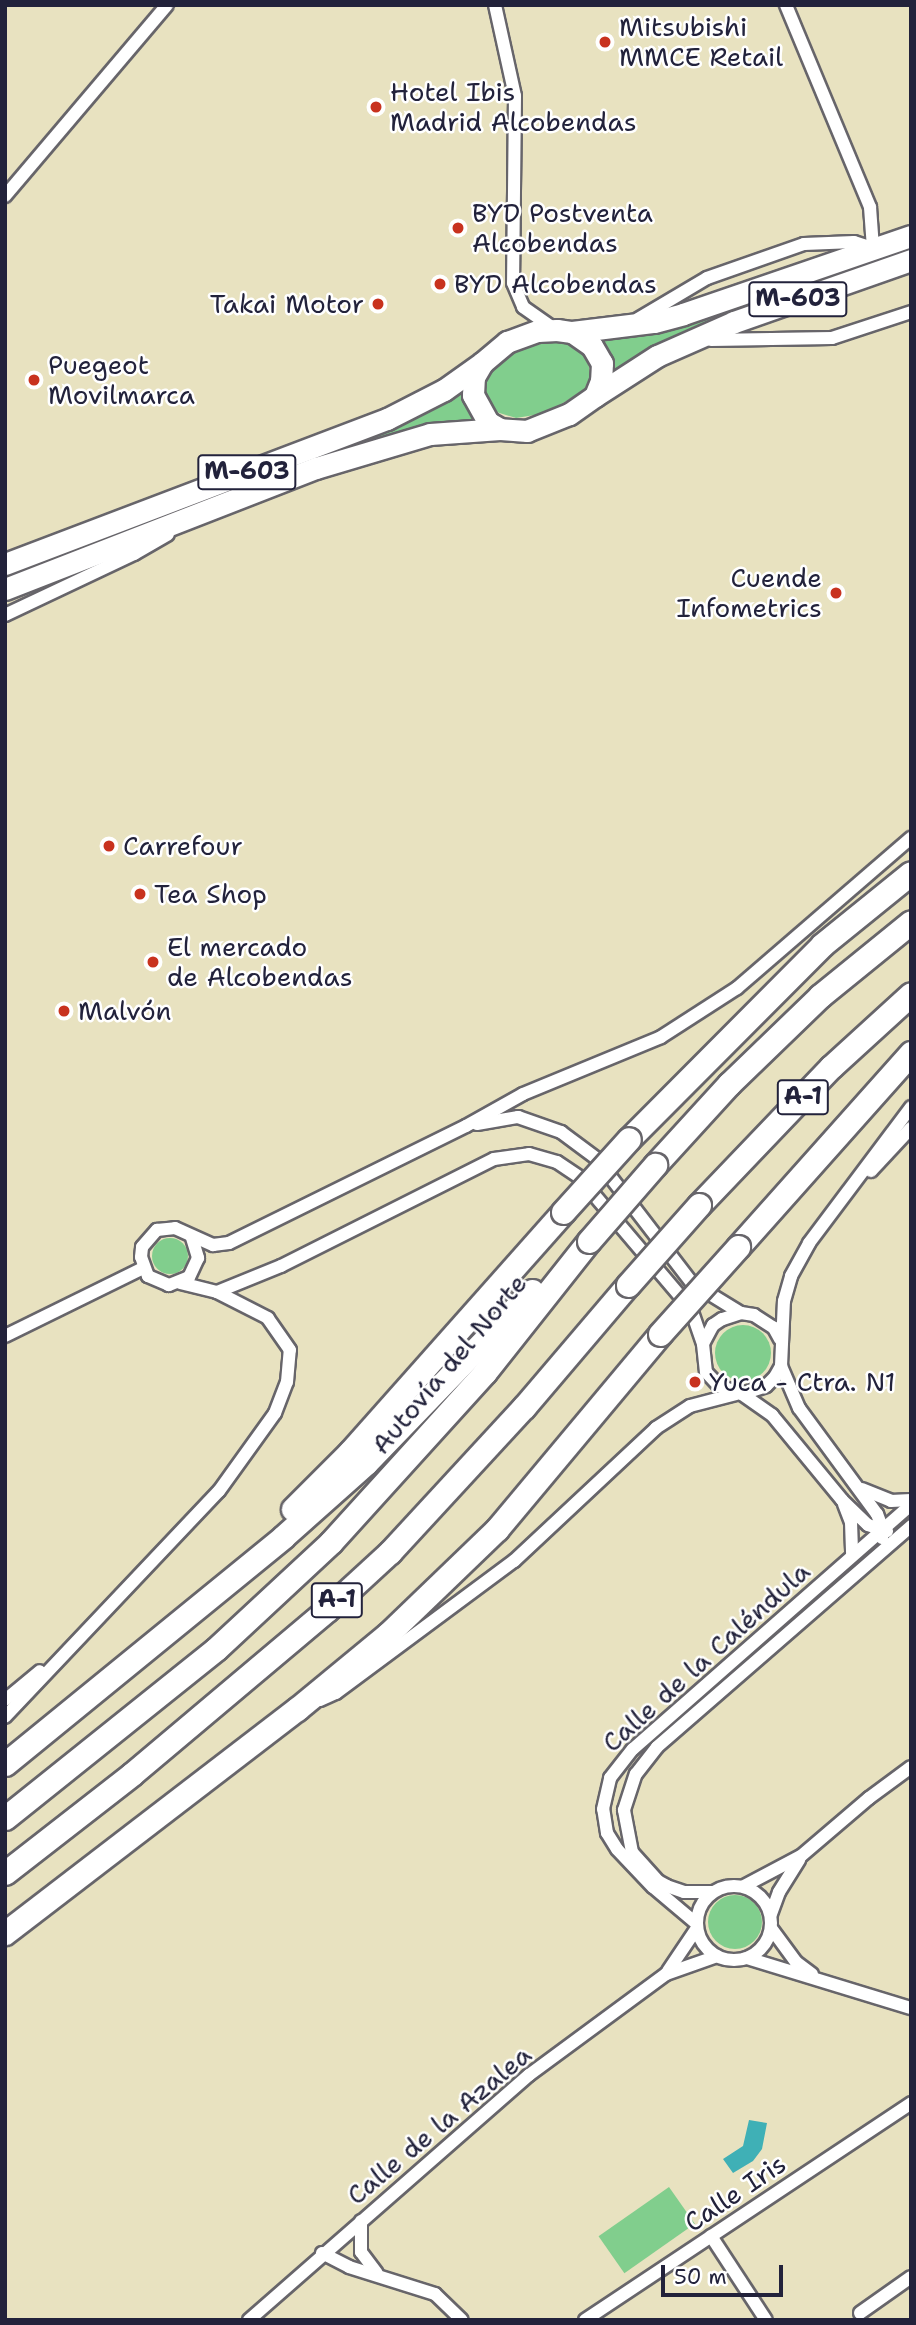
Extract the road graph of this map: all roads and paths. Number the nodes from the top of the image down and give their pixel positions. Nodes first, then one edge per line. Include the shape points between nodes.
1 (167, 5) edge
2 (495, 5) edge
3 (786, 5) edge
4 (5, 196) edge
5 (911, 236) edge
6 (873, 248) junction
7 (911, 260) edge
8 (911, 312) edge
9 (625, 326) junction
10 (564, 331) junction
11 (686, 343) junction
12 (481, 363) junction
13 (595, 396) junction
14 (500, 429) junction
15 (209, 508) junction
16 (5, 564) edge
17 (5, 589) edge
18 (5, 615) edge
19 (911, 838) edge
20 (911, 873) edge
21 (911, 922) edge
22 (911, 994) edge
23 (911, 1053) edge
24 (911, 1076) edge
25 (911, 1107) edge
26 (466, 1126) junction
27 (911, 1128) edge
28 (817, 1158) junction
29 (839, 1205) junction
30 (192, 1238) junction
31 (584, 1246) junction
32 (143, 1268) junction
33 (180, 1283) junction
34 (217, 1292) junction
35 (741, 1313) junction
36 (5, 1336) edge
37 (780, 1339) junction
38 (703, 1344) junction
39 (781, 1366) junction
40 (739, 1394) junction
41 (860, 1488) junction
42 (842, 1500) junction
43 (911, 1503) edge
44 (911, 1520) edge
45 (911, 1526) edge
46 (883, 1530) junction
47 (852, 1555) junction
48 (859, 1569) junction
49 (184, 1617) junction
50 (78, 1640) junction
51 (5, 1700) edge
52 (297, 1709) junction
53 (5, 1717) edge
54 (5, 1764) edge
55 (911, 1767) edge
56 (5, 1818) edge
57 (802, 1856) junction
58 (5, 1873) edge
59 (744, 1886) junction
60 (712, 1892) junction
61 (771, 1914) junction
62 (697, 1926) junction
63 (771, 1928) junction
64 (5, 1933) edge
65 (717, 1956) junction
66 (747, 1958) junction
67 (666, 1974) junction
68 (827, 1984) junction
69 (911, 2008) edge
70 (911, 2103) edge
71 (361, 2221) junction
72 (710, 2236) junction
73 (322, 2253) junction
74 (380, 2276) junction
75 (911, 2277) edge
76 (860, 2313) dead end
77 (249, 2320) edge
78 (462, 2320) edge
79 (585, 2320) edge
80 (765, 2320) edge

1 - 4 street
2 - 10 street via 515,96 513,283 523,307 538,320
3 - 6 street via 870,206
5 - 6 highway, M-603
6 - 9 highway, M-603 via 683,314
6 - 9 street via 854,242 804,244 707,278
7 - 11 highway, M-603
8 - 11 street via 832,338 727,337
9 - 10 highway, M-603
10 - 12 highway, M-603 via 538,331 507,342
10 - 13 highway via 592,346 602,363
11 - 13 highway, M-603
12 - 14 highway via 473,395 481,412
12 - 16 highway, M-603 via 444,390 387,419
13 - 14 highway, M-603 via 545,426 527,431
14 - 15 highway, M-603 via 430,435 316,468
15 - 17 highway, M-603
15 - 18 street via 134,554
19 - 26 street via 737,988 661,1037 523,1094
20 - 49 highway, bridge via 822,945 629,1139 350,1452
21 - 31 highway, Autovía del Norte / A-1, bridge via 820,996 729,1084
22 - 58 highway, A-1, bridge via 831,1067 699,1205 524,1407 390,1552 132,1774
23 - 28 highway
24 - 28 highway
25 - 29 street
26 - 30 street via 229,1243 213,1245
26 - 35 street via 518,1117 561,1132 596,1158 692,1283
27 - 29 street
28 - 52 highway, bridge via 660,1334 497,1529 388,1634
29 - 37 street via 809,1243 791,1276
30 - 32 street via 175,1228 157,1230 142,1247
30 - 33 street via 198,1258 195,1269
31 - 49 highway via 526,1296 366,1463 284,1537
31 - 56 highway, Autovía del Norte / A-1 via 485,1372 331,1542 216,1649
32 - 33 street via 158,1282
32 - 36 street
33 - 34 street
34 - 38 street via 281,1266 494,1159 529,1154 557,1162 579,1177 691,1309
34 - 50 street via 268,1318 289,1350 287,1382 275,1413 219,1491
35 - 37 street via 765,1320
35 - 38 street via 713,1325
37 - 39 street
38 - 40 street via 706,1372 719,1386
39 - 40 street via 766,1386
39 - 41 street via 799,1408
40 - 42 street via 772,1415
40 - 52 street via 690,1406 656,1428 514,1560 335,1693
41 - 43 street via 891,1501
41 - 46 street
42 - 46 street via 868,1525
42 - 47 street via 851,1522
43 - 46 street, Calle de la Caléndula
44 - 46 street via 897,1530
45 - 48 street, Calle de la Caléndula
46 - 47 street, Calle de la Caléndula
46 - 48 street via 879,1544
47 - 62 street, Calle de la Caléndula via 633,1749 610,1777 603,1809 607,1833 653,1887
48 - 60 street, Calle de la Caléndula via 657,1747 628,1790 624,1810 627,1833 632,1852 643,1867 674,1889
49 - 54 highway
50 - 51 street
50 - 53 street
52 - 64 highway
55 - 57 street
57 - 59 street
57 - 61 street
59 - 60 street
59 - 61 street via 765,1901
60 - 62 street via 703,1901
61 - 63 street
62 - 65 street via 707,1948
62 - 67 street, Calle de la Azalea
63 - 66 street via 764,1946
63 - 68 street via 796,1962
65 - 66 street
65 - 67 street, Calle de la Azalea
66 - 68 street
67 - 71 street, Calle de la Azalea via 529,2076
68 - 69 street
70 - 72 street, Calle Iris
71 - 73 street, Calle de la Azalea
71 - 74 street via 361,2252
72 - 79 street, Calle Iris
72 - 80 street
73 - 74 street
73 - 77 street, Calle de la Azalea
74 - 78 street via 435,2294
75 - 76 street

